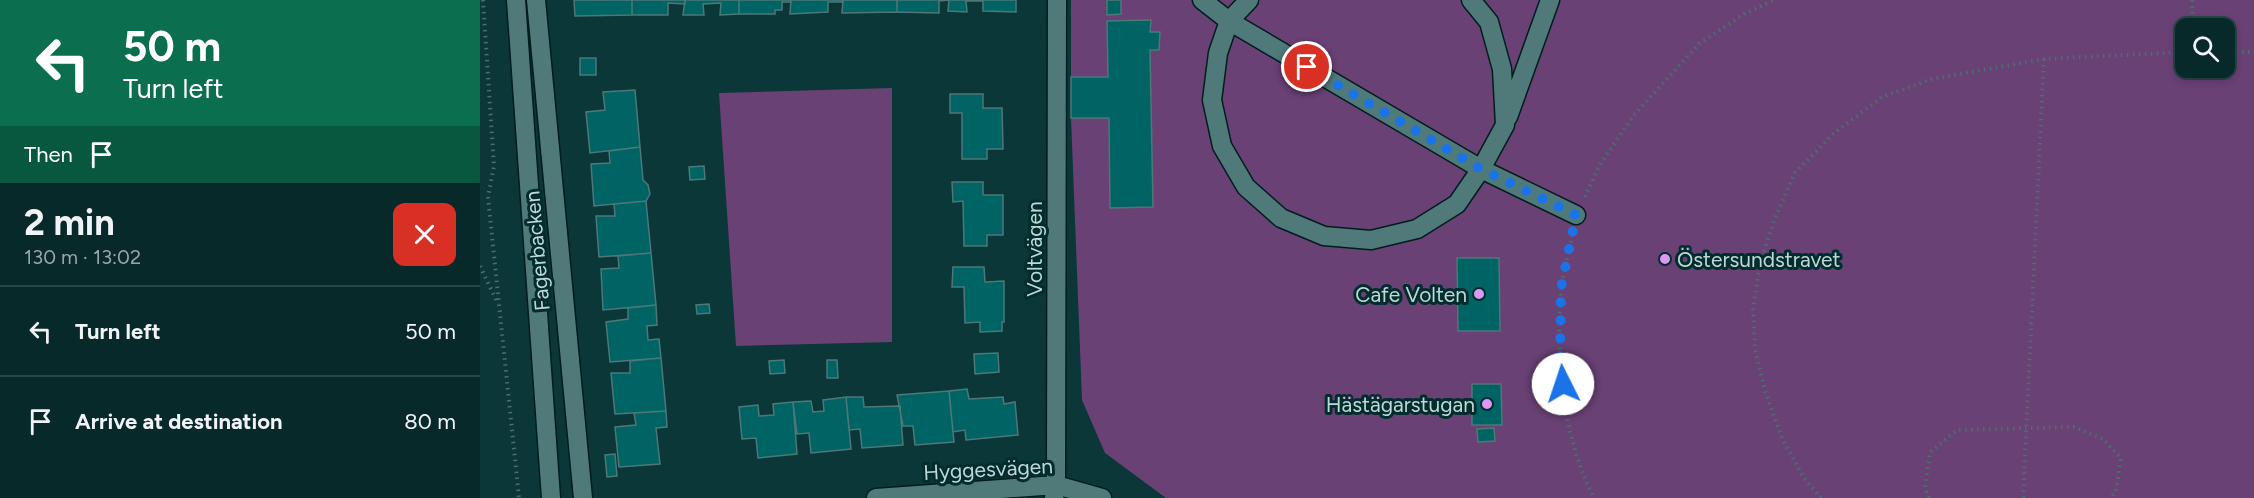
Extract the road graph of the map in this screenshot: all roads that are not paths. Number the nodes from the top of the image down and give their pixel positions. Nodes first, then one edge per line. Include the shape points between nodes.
1 (516, 0) edge
2 (537, 0) edge
3 (1057, 0) edge
4 (1202, 0) edge
5 (1249, 0) edge
6 (1471, 0) edge
7 (1550, 0) edge
8 (1229, 21) junction
9 (1505, 125) junction
10 (1481, 169) junction
11 (1576, 215) road end
12 (1055, 492) edge
13 (551, 498) edge
14 (583, 498) edge
15 (876, 498) edge
16 (1102, 498) edge

1 - 13 street, Fagerbacken
2 - 14 street, Fagerbacken
3 - 12 street, Voltvägen
4 - 8 street
5 - 8 street
6 - 9 street via 1488,21 1502,69
7 - 9 street
8 - 10 street
8 - 10 street via 1218,53 1212,100 1222,146 1245,187 1281,218 1324,236 1371,240 1417,229 1457,204
9 - 10 street
10 - 11 street
12 - 15 street, Hyggesvägen
12 - 16 street, Hyggesvägen

